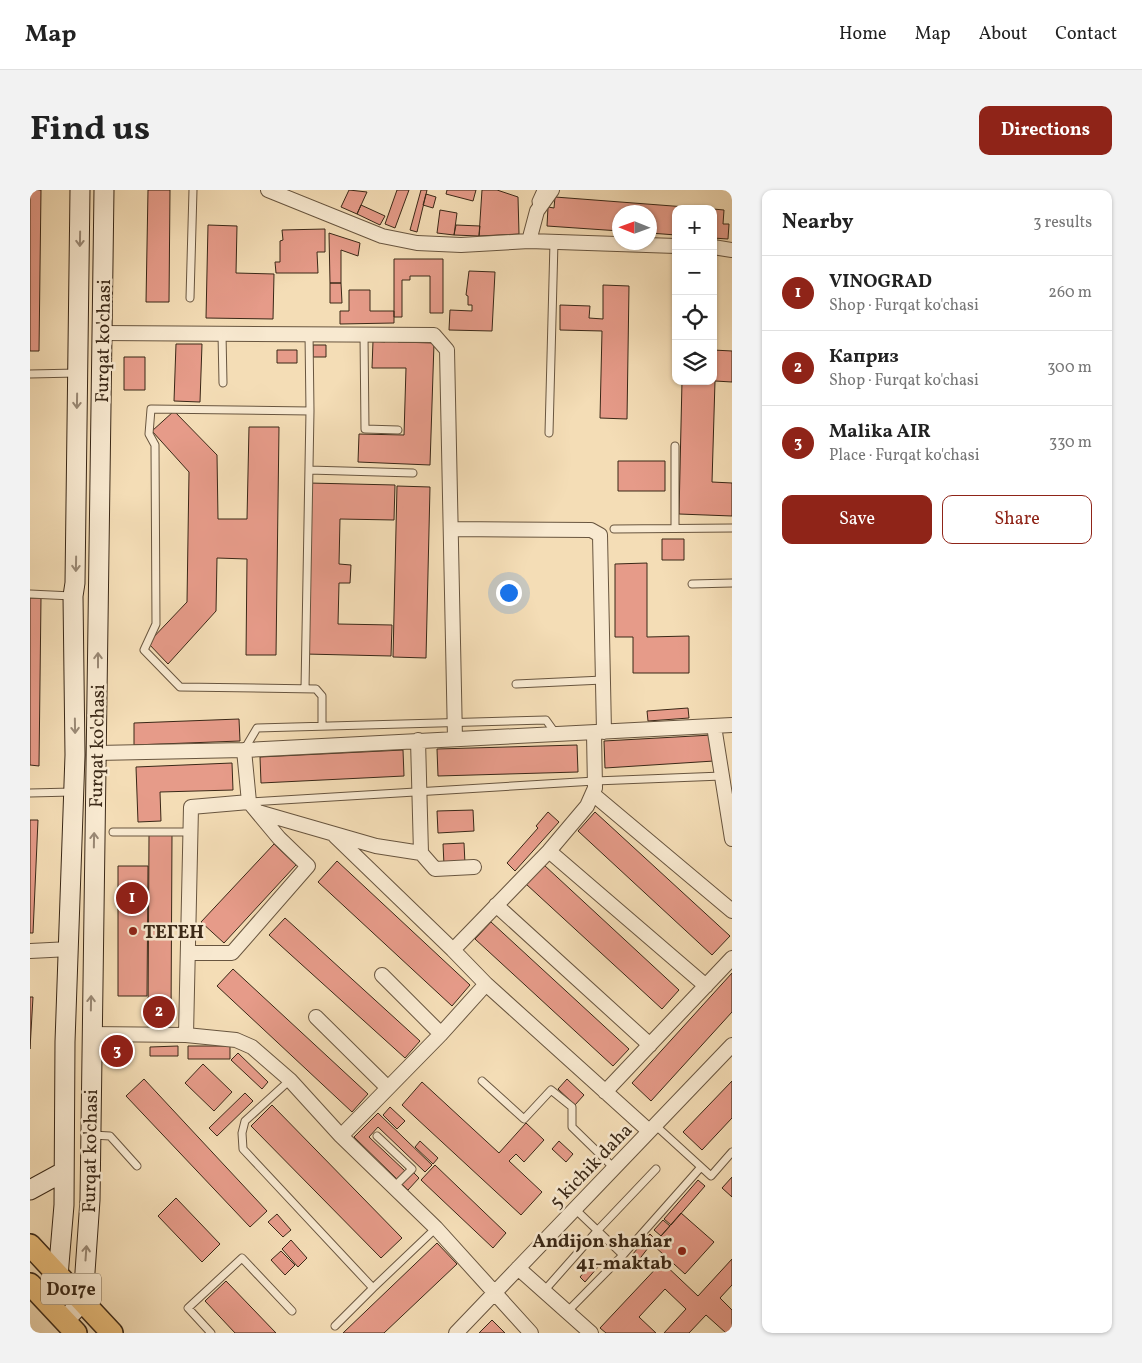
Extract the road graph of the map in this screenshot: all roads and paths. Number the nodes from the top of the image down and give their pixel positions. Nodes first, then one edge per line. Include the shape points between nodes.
1 (80, 190) edge
2 (104, 190) edge
3 (193, 190) edge
4 (268, 190) edge
5 (541, 190) edge
6 (552, 190) edge
7 (537, 211) junction
8 (530, 241) junction
9 (554, 242) junction
10 (672, 246) edge
11 (717, 248) edge
12 (732, 250) edge
13 (190, 298) dead end
14 (102, 333) junction
15 (222, 334) junction
16 (310, 334) junction
17 (364, 335) junction
18 (78, 373) junction
19 (30, 374) edge
20 (223, 383) dead end
21 (310, 411) junction
22 (398, 430) dead end
23 (549, 433) dead end
24 (675, 446) dead end
25 (309, 470) junction
26 (413, 473) dead end
27 (675, 528) junction
28 (732, 528) edge
29 (451, 529) junction
30 (614, 529) dead end
31 (732, 583) edge
32 (692, 584) dead end
33 (30, 594) edge
34 (73, 596) junction
35 (603, 680) junction
36 (516, 684) dead end
37 (305, 689) junction
38 (455, 722) junction
39 (732, 725) edge
40 (322, 726) junction
41 (714, 726) junction
42 (599, 732) junction
43 (556, 734) junction
44 (455, 739) junction
45 (418, 740) junction
46 (244, 750) junction
47 (97, 753) junction
48 (722, 776) junction
49 (594, 788) junction
50 (72, 792) junction
51 (30, 793) edge
52 (420, 793) junction
53 (254, 807) junction
54 (113, 832) dead end
55 (191, 832) junction
56 (334, 835) junction
57 (732, 839) edge
58 (550, 851) junction
59 (421, 853) junction
60 (474, 867) dead end
61 (496, 905) junction
62 (732, 911) edge
63 (70, 949) junction
64 (453, 950) junction
65 (30, 951) edge
66 (190, 953) junction
67 (732, 958) edge
68 (382, 975) dead end
69 (486, 984) junction
70 (706, 986) junction
71 (316, 1017) dead end
72 (91, 1034) junction
73 (186, 1034) junction
74 (441, 1034) junction
75 (650, 1044) junction
76 (732, 1045) edge
77 (290, 1080) junction
78 (482, 1081) dead end
79 (388, 1088) junction
80 (605, 1092) junction
81 (652, 1128) junction
82 (90, 1135) junction
83 (341, 1136) junction
84 (377, 1136) dead end
85 (732, 1152) edge
86 (136, 1166) dead end
87 (701, 1166) junction
88 (614, 1168) junction
89 (656, 1169) dead end
90 (63, 1172) junction
91 (394, 1187) junction
92 (30, 1190) edge
93 (574, 1209) junction
94 (436, 1228) junction
95 (597, 1231) junction
96 (30, 1245) edge
97 (623, 1255) junction
98 (518, 1268) junction
99 (58, 1276) junction
100 (373, 1288) junction
101 (35, 1290) edge
102 (544, 1291) junction
103 (493, 1293) junction
104 (83, 1301) junction
105 (292, 1312) dead end
106 (567, 1312) junction
107 (335, 1326) dead end
108 (70, 1327) edge
109 (112, 1333) edge
110 (210, 1333) edge
111 (456, 1333) edge
112 (531, 1333) edge
113 (591, 1333) edge

1 -> 18 main road, Furqat ko'chasi
2 - 14 main road, Furqat ko'chasi
3 - 13 lane
4 - 8 street via 390,238 417,243 461,244
5 - 7 lane via 536,201
6 - 7 street
7 - 8 street
8 - 9 street
9 - 10 street
9 - 23 lane
11 - 12 street
14 - 15 street
47 -> 14 main road, Furqat ko'chasi
15 - 16 street
15 - 20 lane
16 - 17 street
16 - 21 lane
17 - 22 lane via 365,429
17 - 29 street via 434,335 447,350
18 - 19 lane
18 -> 34 main road, Furqat ko'chasi
21 - 25 lane
21 - 37 lane via 151,409 150,434 155,445 156,624 144,650 180,687
24 - 27 lane
25 - 26 lane
25 - 37 lane
27 - 28 lane
27 - 30 lane
29 - 35 street via 591,530 600,535
29 - 38 street
31 - 32 lane
33 - 34 lane
34 -> 50 main road, Furqat ko'chasi via 75,755
35 - 36 lane
35 - 42 street
37 - 40 lane via 316,689 322,696
38 - 40 lane
38 - 43 lane via 546,720
38 - 44 street
39 - 41 street
40 - 46 lane via 257,728
41 - 42 street
41 - 48 street
42 - 43 street
42 - 49 street
43 - 44 street
44 - 45 street
45 - 46 street
45 - 52 street
46 - 47 street
46 - 53 street
72 -> 47 main road, Furqat ko'chasi
48 - 49 lane
48 - 57 street
49 - 52 lane
49 - 58 street via 578,818
49 - 62 street
50 - 51 lane
50 - 63 main road, Furqat ko'chasi
52 - 53 lane
52 - 59 street
53 - 55 street via 192,807
53 - 56 street
53 - 66 street via 308,866 232,953
54 - 55 lane
55 - 66 street
56 - 59 street
56 - 64 street
58 - 61 street
58 - 70 street
59 - 60 street via 435,869
61 - 64 street
61 - 75 street
63 - 65 street
63 - 90 main road, Furqat ko'chasi
64 - 69 street
66 - 73 street
67 - 70 street
68 - 74 street
69 - 74 street
69 - 80 street
70 - 75 street
71 - 79 street
72 - 73 street
72 - 82 main road, Furqat ko'chasi
73 - 77 street via 236,1040 252,1047
74 - 79 street
75 - 80 street
76 - 81 street, 5 kichik daha
77 - 83 street
77 - 100 lane via 246,1121 242,1133 243,1149
78 - 88 lane via 524,1119 551,1090 572,1107 572,1127
79 - 83 street
80 - 81 street
81 - 87 lane
81 - 88 street, 5 kichik daha
82 - 86 lane via 110,1136
104 -> 82 main road, Furqat ko'chasi via 90,1200
83 - 91 street
84 - 91 lane via 412,1169
85 - 87 lane via 711,1176
87 - 97 lane
88 - 93 street, 5 kichik daha
89 - 95 lane
90 - 92 main road
90 - 99 main road, Furqat ko'chasi via 64,1205
91 - 94 street
93 - 95 lane
93 - 98 street, 5 kichik daha
94 - 100 lane
94 - 103 street
95 - 97 lane
95 - 102 lane
96 - 99 main road, D017e
97 - 106 lane
98 - 102 street
98 - 103 street, 5 kichik daha
99 - 101 main road
99 - 104 main road, D017e
100 - 107 lane
101 - 108 main road, D017e
102 - 106 street
103 - 111 street, 5 kichik daha
103 - 112 street
104 - 108 main road
104 - 109 main road, D017e
105 - 110 lane via 242,1258 188,1308
106 - 113 street

